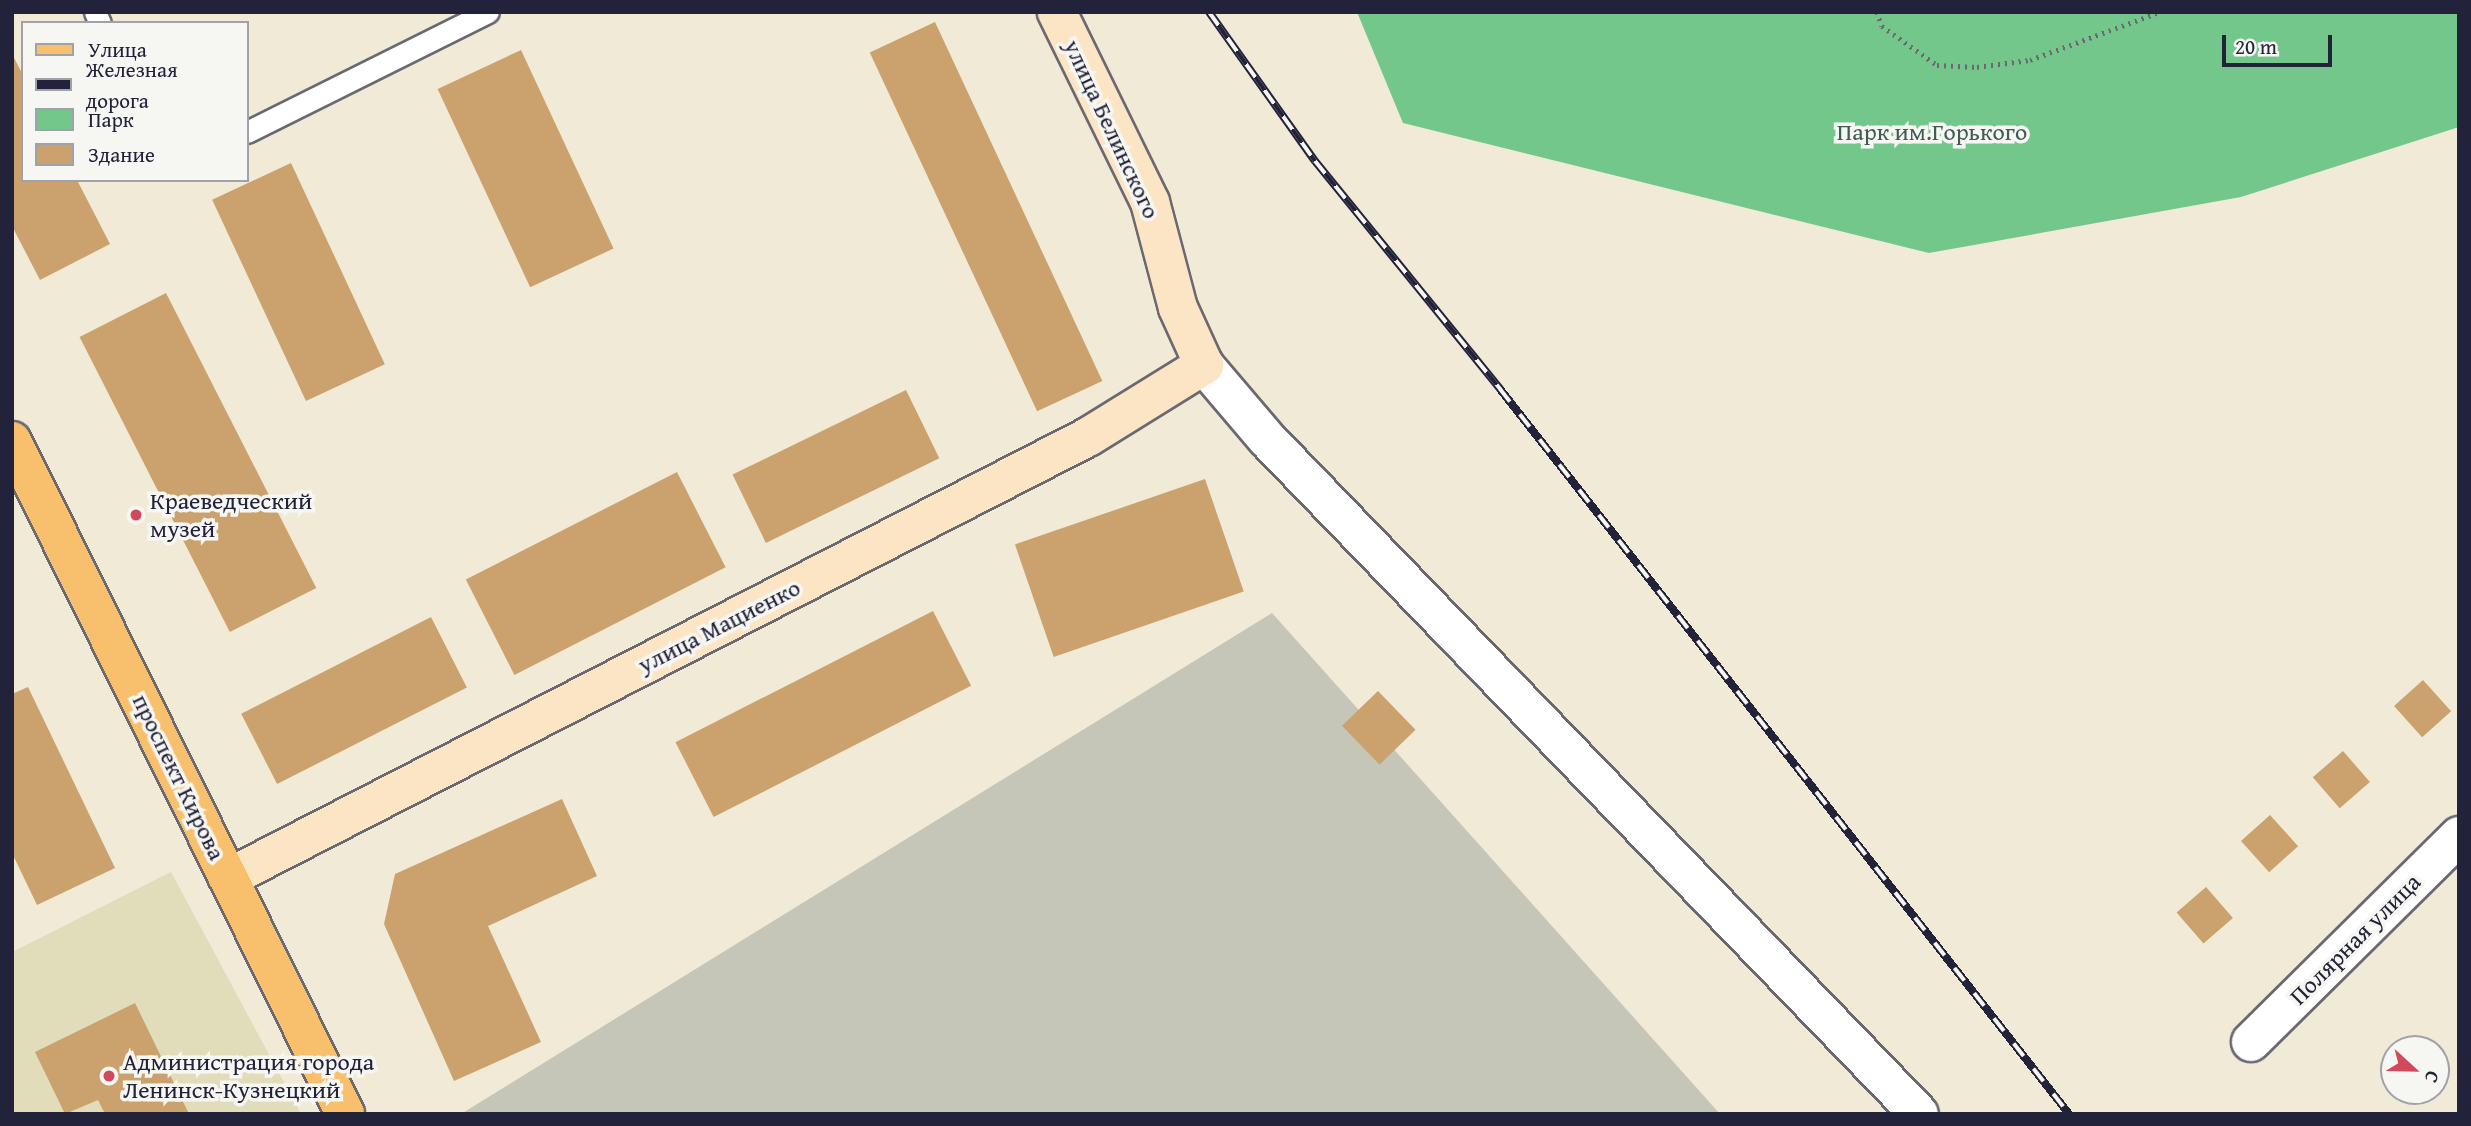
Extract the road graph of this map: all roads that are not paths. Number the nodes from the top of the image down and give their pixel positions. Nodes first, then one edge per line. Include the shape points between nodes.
1 (488, 12) edge
2 (1057, 12) edge
3 (248, 132) edge
4 (1204, 365) junction
5 (12, 441) edge
6 (2459, 836) edge
7 (228, 878) junction
8 (2251, 1042) dead end
9 (345, 1114) edge
10 (1919, 1114) edge

1 - 3 lane
2 - 4 street, улица Белинского via 1150,202 1178,308
4 - 7 street, улица Мациенко via 1088,437
4 - 10 street via 1267,439
5 - 7 main road, проспект Кирова
6 - 8 street, Полярная улица
7 - 9 main road, проспект Кирова

